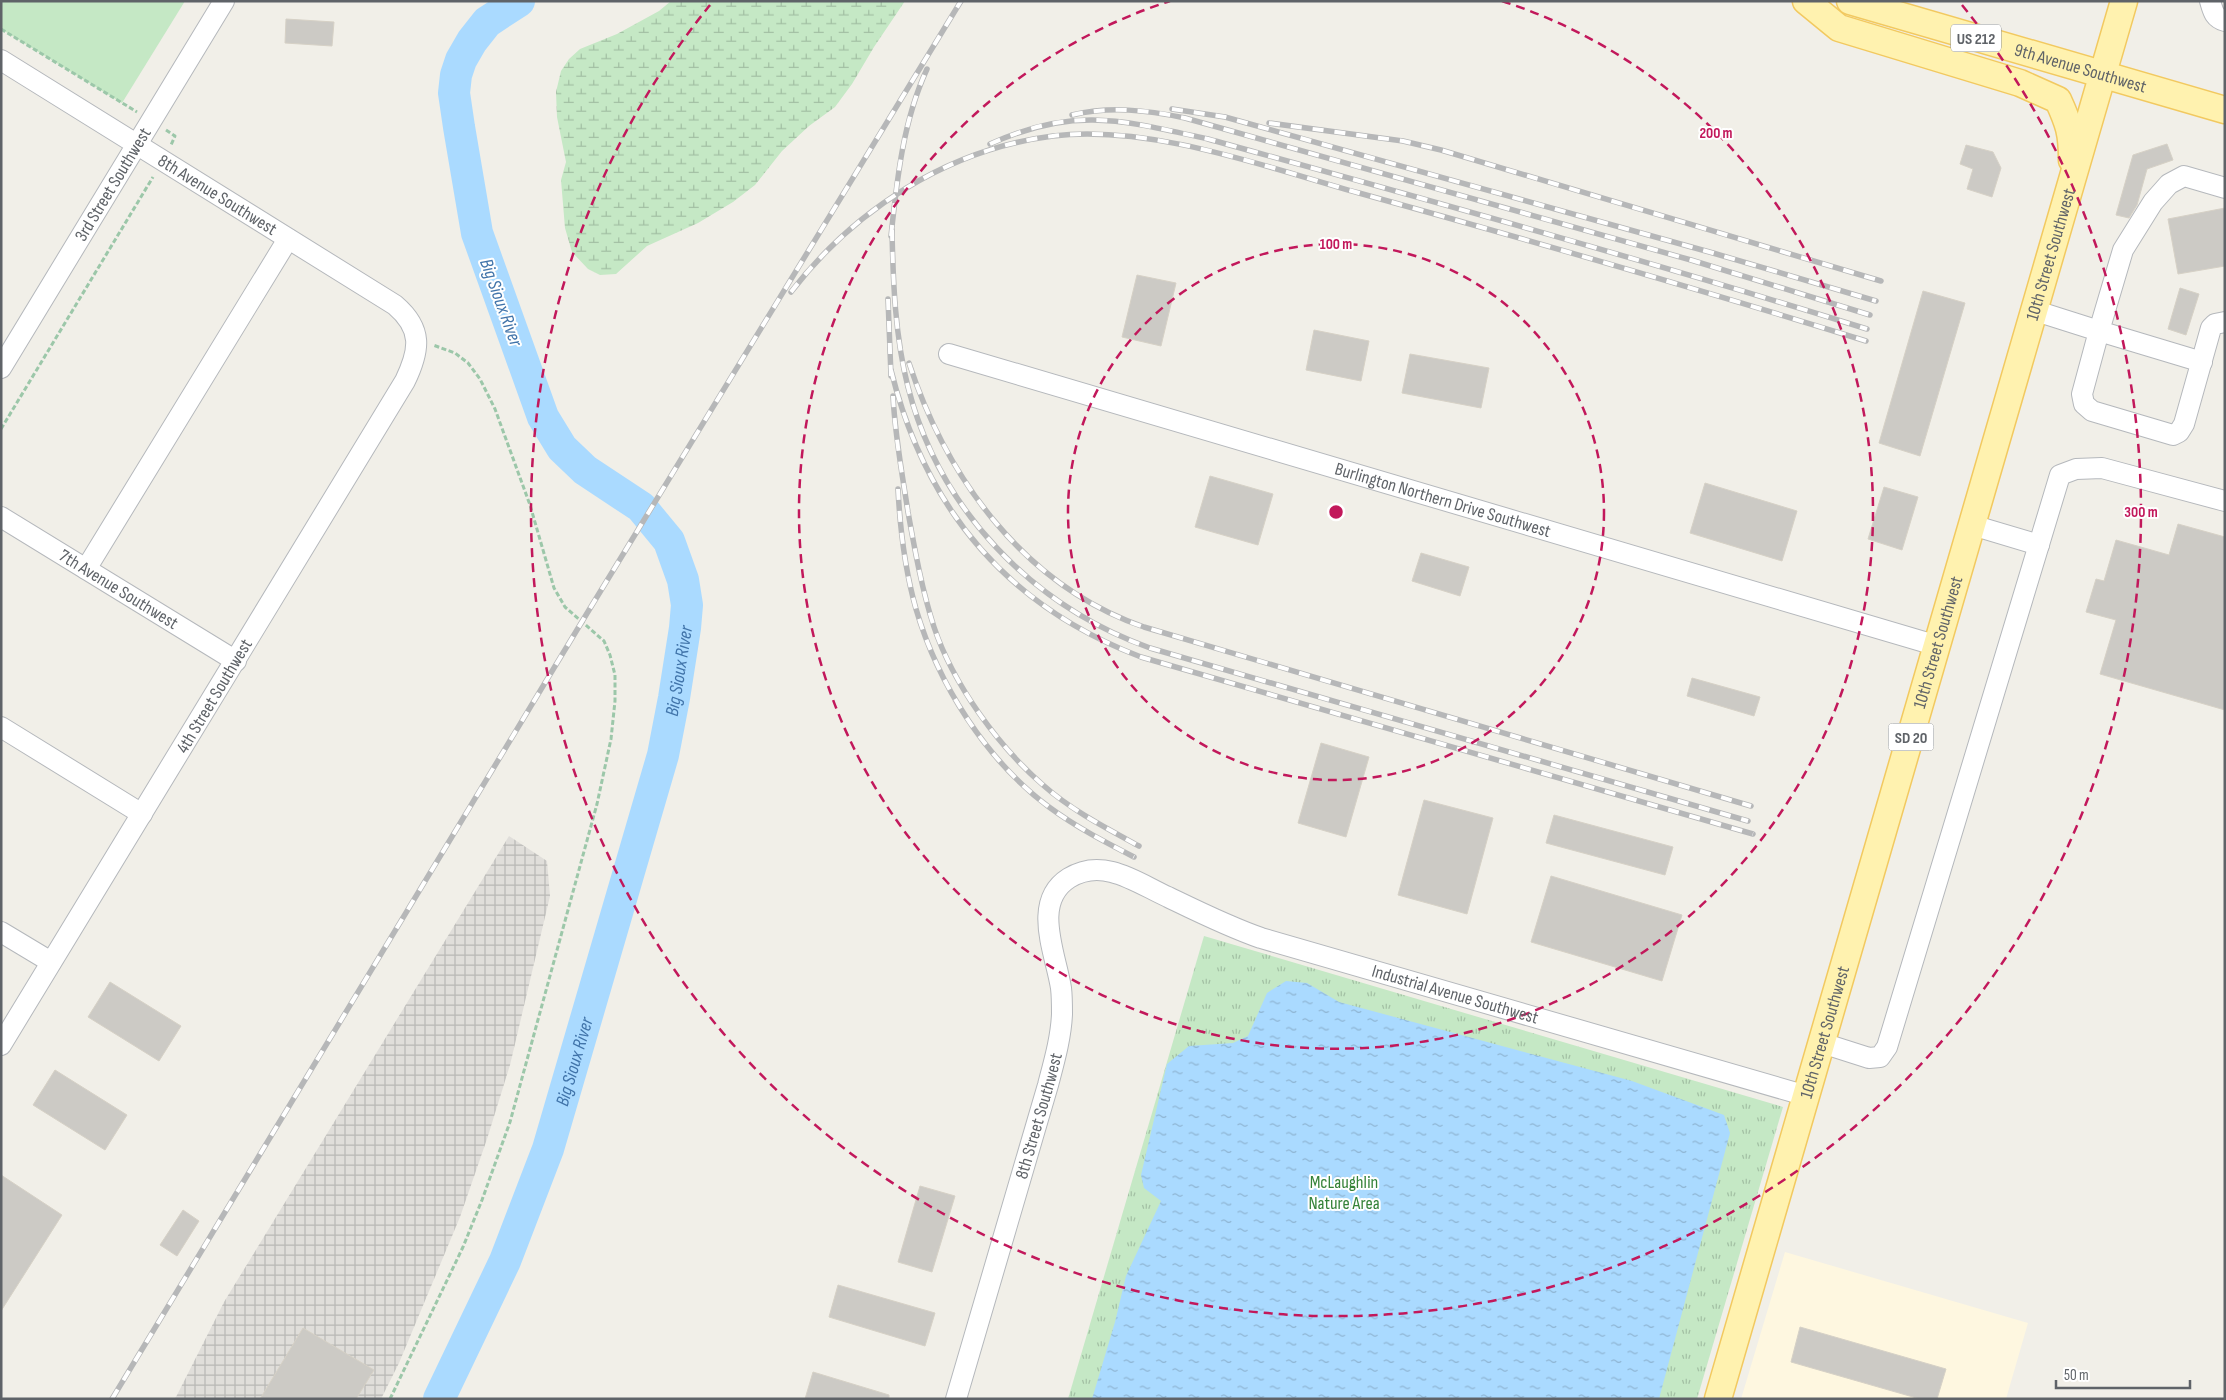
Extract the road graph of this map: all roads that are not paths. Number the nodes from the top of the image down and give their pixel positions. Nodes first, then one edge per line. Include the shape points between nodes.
1 (224, 1) edge
2 (1806, 1) edge
3 (1850, 1) edge
4 (2124, 1) edge
5 (2210, 1) edge
6 (2225, 20) edge
7 (1, 60) edge
8 (2103, 74) junction
9 (2225, 110) edge
10 (137, 145) junction
11 (2071, 184) junction
12 (2225, 188) edge
13 (288, 239) junction
14 (2036, 311) junction
15 (2225, 322) edge
16 (2099, 331) junction
17 (417, 343) joint
18 (949, 354) dead end
19 (2202, 362) junction
20 (1, 368) edge
21 (2225, 501) edge
22 (1, 516) edge
23 (1972, 526) junction
24 (2039, 545) junction
25 (86, 569) junction
26 (1938, 646) junction
27 (236, 661) junction
28 (1, 726) edge
29 (142, 814) junction
30 (1112, 872) joint
31 (1, 932) edge
32 (51, 962) junction
33 (1822, 1043) junction
34 (1, 1044) edge
35 (1807, 1096) junction
36 (956, 1399) edge
37 (1718, 1399) edge

1 - 10 street, 3rd Street Southwest
2 - 11 main road via 1838,28 2020,83 2058,100 2072,136
3 - 8 main road, 9th Avenue Southwest / US 212
4 - 8 main road, 10th Street Southwest
5 - 6 street via 2213,12
7 - 10 street, 8th Avenue Southwest
8 - 9 main road, 9th Avenue Southwest / US 212
8 - 11 main road, 10th Street Southwest / SD 20
10 - 13 street, 8th Avenue Southwest
10 - 20 street, 3rd Street Southwest
11 - 14 main road, 10th Street Southwest / SD 20
12 - 16 street via 2184,176 2169,184 2153,202 2123,250
13 - 17 street, 8th Avenue Southwest via 395,305 410,320
13 - 25 street
14 - 16 street
14 - 23 main road, 10th Street Southwest / SD 20
15 - 19 street via 2210,328
16 - 19 street
16 - 19 street via 2082,394 2084,404 2092,411 2128,422 2173,435 2179,432
17 - 27 street, 4th Street Southwest via 405,381
18 - 26 street, Burlington Northern Drive Southwest
21 - 24 street via 2102,468 2076,468 2060,475
22 - 25 street, 7th Avenue Southwest
23 - 24 street
23 - 26 main road, 10th Street Southwest / SD 20
24 - 33 street via 1887,1048 1880,1057 1869,1058
25 - 27 street, 7th Avenue Southwest
26 - 33 main road, 10th Street Southwest / SD 20
27 - 29 street, 4th Street Southwest
28 - 29 street
29 - 32 street, 4th Street Southwest
30 - 35 street, Industrial Avenue Southwest via 1216,921 1262,938
30 - 36 street, 8th Street Southwest via 1093,870 1076,874 1054,893 1049,908 1048,924 1061,988 1058,1045
31 - 32 street
32 - 34 street, 4th Street Southwest
33 - 35 main road, 10th Street Southwest / SD 20
35 - 37 main road, 10th Street Southwest / SD 20

